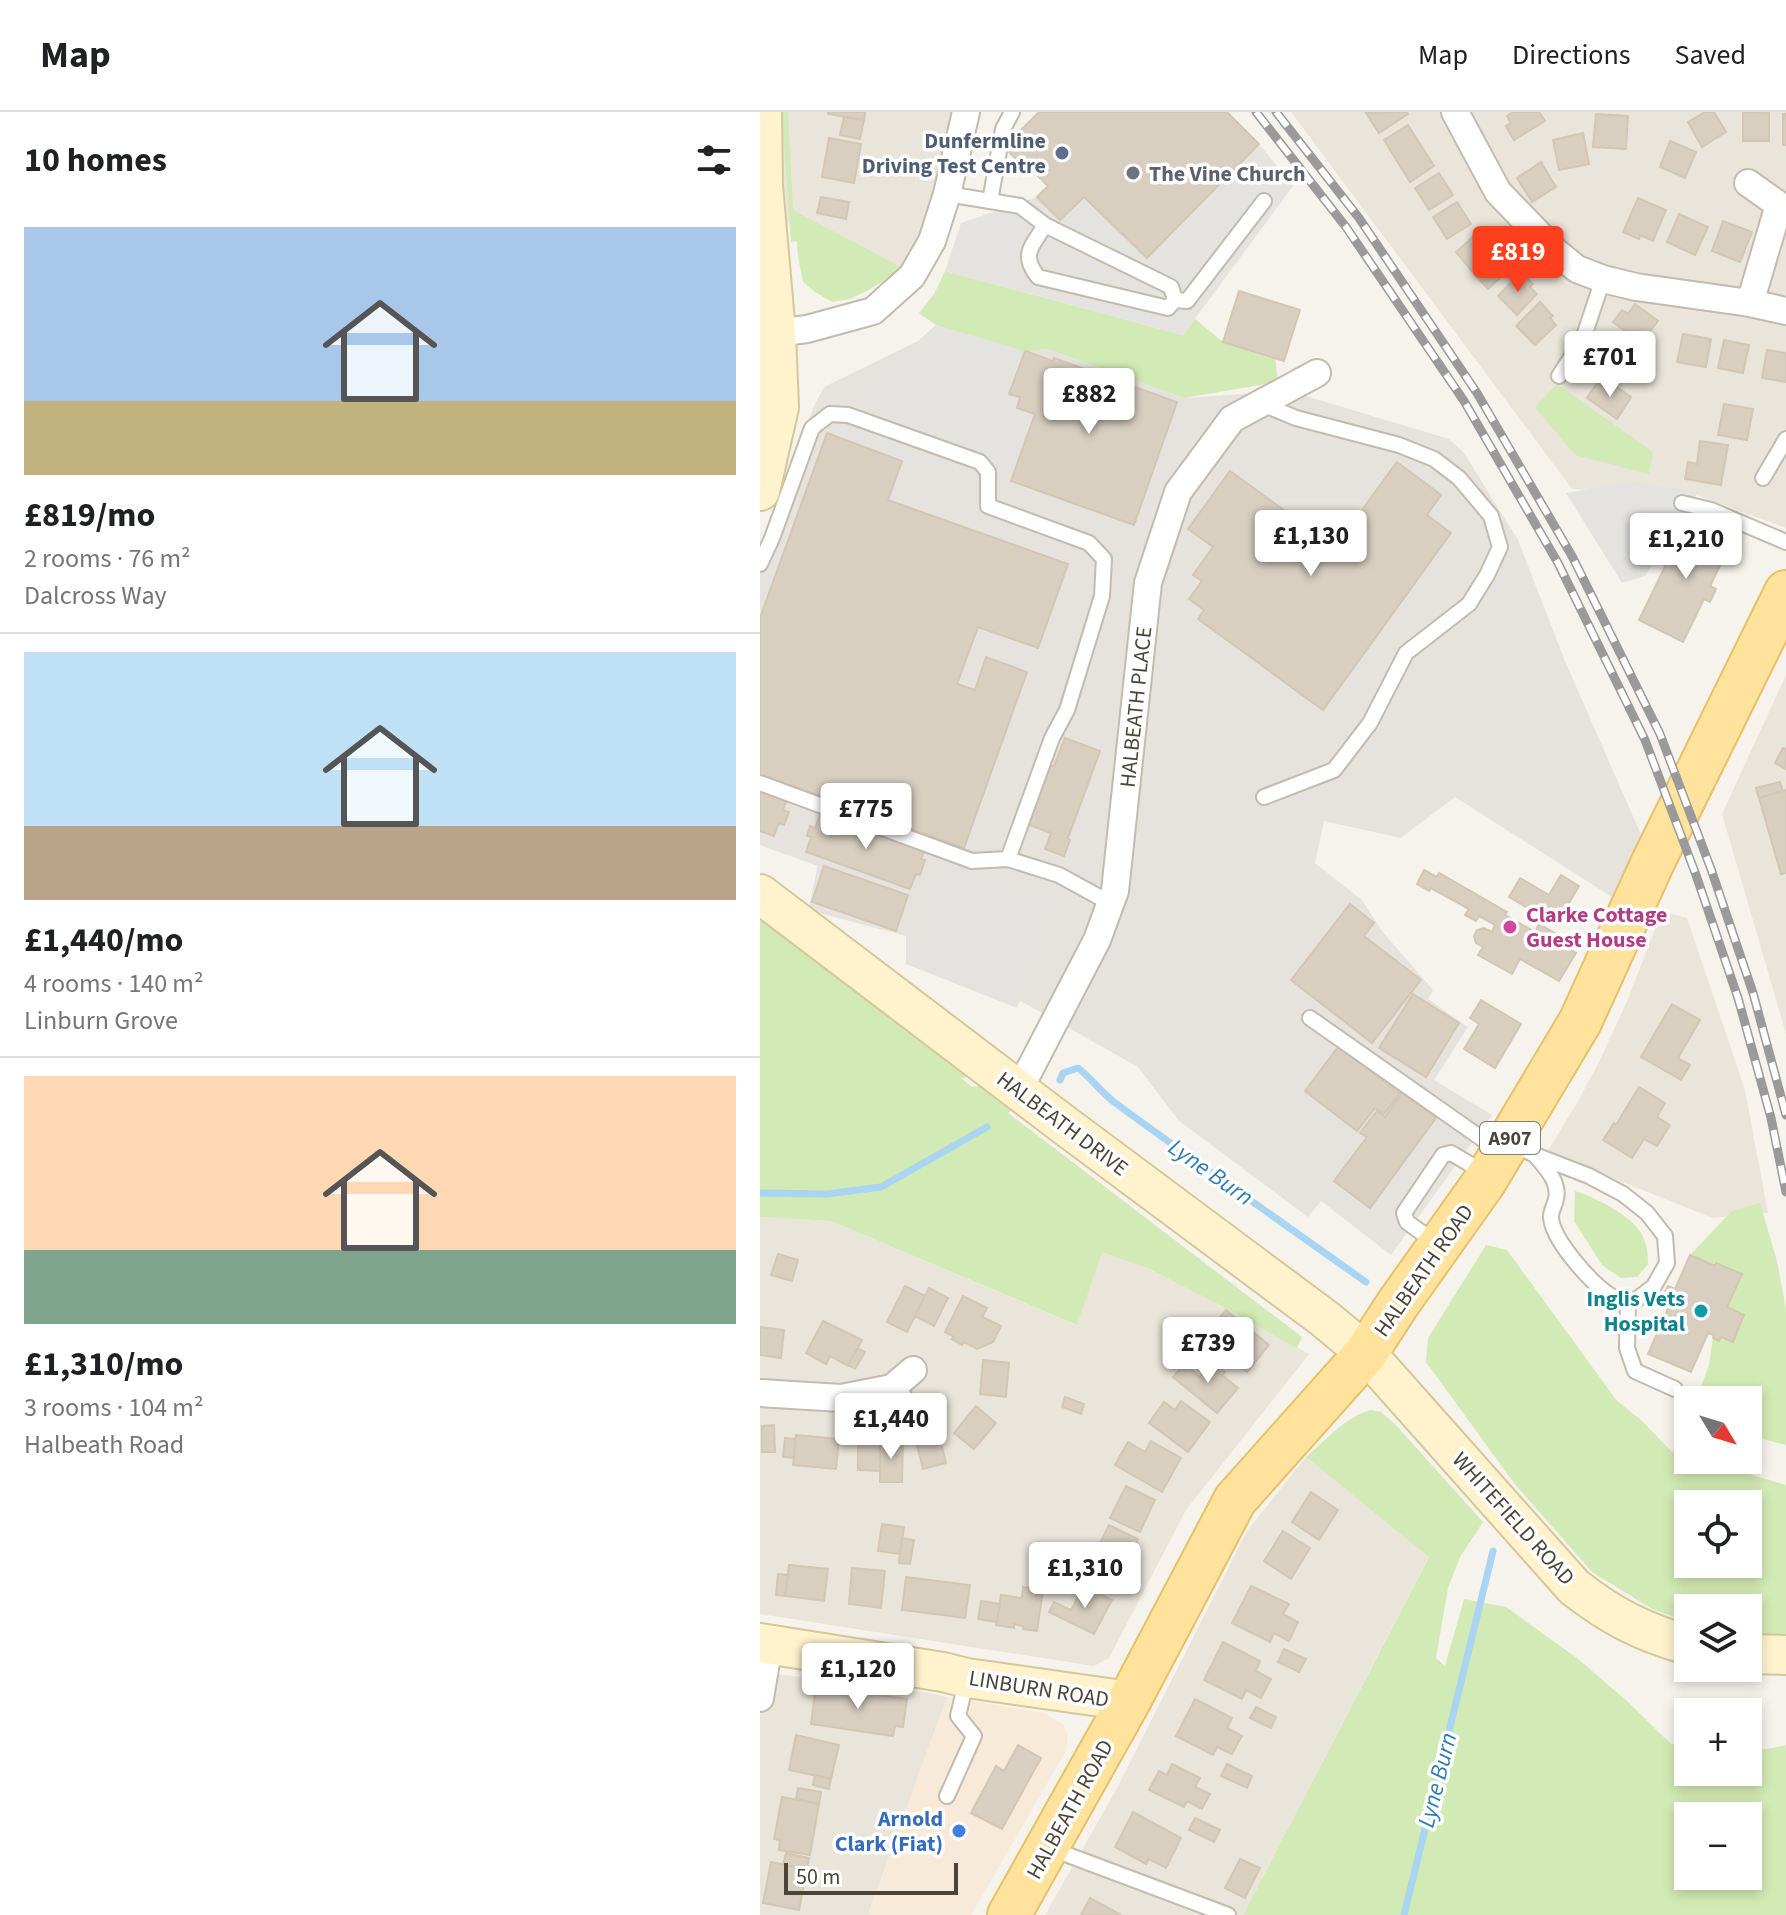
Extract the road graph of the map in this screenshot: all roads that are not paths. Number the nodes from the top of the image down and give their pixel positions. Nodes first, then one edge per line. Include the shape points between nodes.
1 (762, 112) edge
2 (966, 112) edge
3 (1012, 112) edge
4 (1455, 112) edge
5 (1748, 183) dead end
6 (762, 186) edge
7 (947, 194) junction
8 (990, 201) junction
9 (1264, 201) dead end
10 (1782, 204) edge
11 (1045, 225) junction
12 (1603, 279) junction
13 (1175, 300) junction
14 (1750, 303) junction
15 (1786, 311) edge
16 (776, 333) junction
17 (1317, 373) dead end
18 (1559, 376) dead end
19 (1261, 404) junction
20 (1786, 439) edge
21 (1763, 478) dead end
22 (760, 491) edge
23 (1682, 503) dead end
24 (1786, 542) edge
25 (760, 564) edge
26 (1786, 592) edge
27 (760, 783) edge
28 (1264, 797) dead end
29 (1008, 859) junction
30 (760, 894) edge
31 (1110, 903) junction
32 (1310, 1018) dead end
33 (1019, 1090) junction
34 (1508, 1156) junction
35 (1628, 1299) junction
36 (1366, 1353) junction
37 (913, 1370) dead end
38 (892, 1388) junction
39 (1674, 1389) edge
40 (760, 1393) edge
41 (908, 1413) dead end
42 (1674, 1641) edge
43 (764, 1644) edge
44 (1762, 1654) edge
45 (1786, 1655) edge
46 (967, 1678) junction
47 (760, 1698) edge
48 (1129, 1701) junction
49 (947, 1796) dead end
50 (1047, 1848) junction
51 (1009, 1915) edge
52 (1228, 1915) edge

1 - 6 street
2 - 7 street
3 - 8 lane via 1003,129
4 - 12 street via 1498,192 1556,252 1577,269
5 - 10 street
6 - 16 street
7 - 8 lane
7 - 16 street via 932,241 912,276 873,311
8 - 11 lane via 1020,206
9 - 13 lane via 1187,301
10 - 14 street
11 - 13 lane via 1171,287
11 - 13 lane via 1028,253 1029,266 1038,277 1168,308
12 - 14 street
12 - 18 lane via 1583,339
14 - 15 street
16 - 22 street via 779,407
17 - 19 street, HALBEATH PLACE
19 - 28 lane via 1434,459 1459,478 1491,516 1500,547 1469,604 1406,653 1370,723 1334,770
19 - 31 street, HALBEATH PLACE via 1232,419 1178,492 1148,583
20 - 21 lane
23 - 24 lane
25 - 29 lane via 812,428 830,414 848,415 980,462 988,472 988,506 1089,543 1104,559 1102,596 1067,710
26 - 34 main road, HALBEATH ROAD / A907 via 1580,1022
27 - 29 lane via 972,861
29 - 31 lane via 1059,875
30 - 33 street, HALBEATH DRIVE
31 - 33 street, HALBEATH PLACE via 1097,940
32 - 34 lane
33 - 36 street, HALBEATH DRIVE
34 - 35 lane via 1556,1184 1551,1217 1556,1233 1591,1278 1613,1297
34 - 35 lane via 1589,1176 1647,1213 1665,1236 1667,1263 1654,1286 1636,1300
34 - 36 main road, HALBEATH ROAD / A907
35 - 39 lane via 1627,1348 1635,1371
36 - 42 street, WHITEFIELD ROAD via 1574,1587 1633,1626
36 - 48 main road, HALBEATH ROAD / A907 via 1235,1500
37 - 38 street
38 - 40 street via 841,1398
38 - 41 street
43 - 46 street, LINBURN ROAD
43 - 47 street
44 - 45 street
46 - 48 street, LINBURN ROAD
46 - 49 lane via 958,1716 974,1736
48 - 50 main road, HALBEATH ROAD / A907
50 - 51 main road, HALBEATH ROAD / A907
50 - 52 lane

